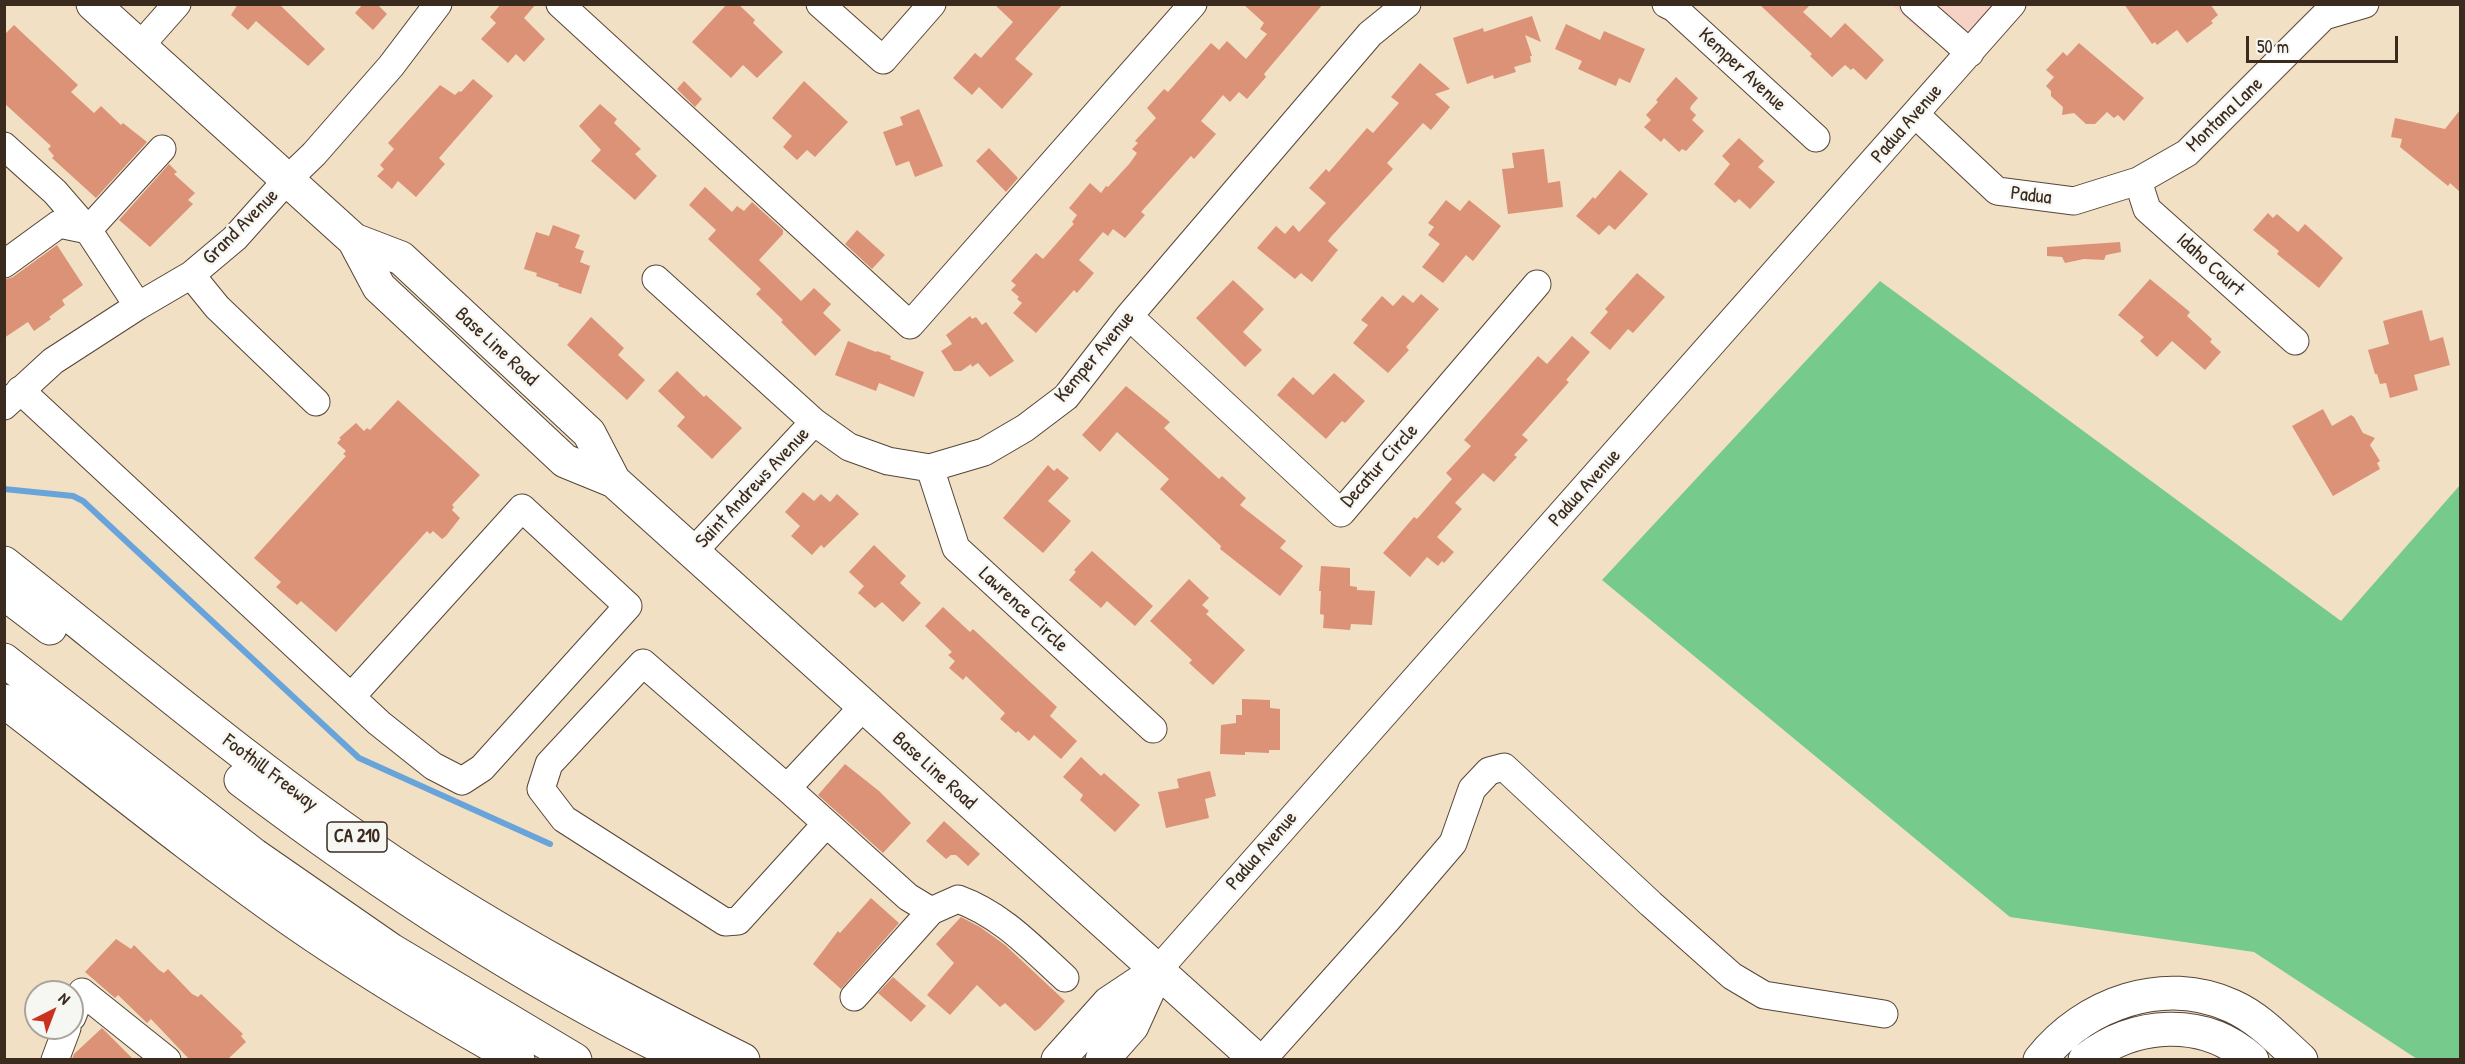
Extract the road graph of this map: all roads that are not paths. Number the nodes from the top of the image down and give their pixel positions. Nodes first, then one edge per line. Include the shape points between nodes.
1 (93, 4) edge
2 (177, 4) edge
3 (438, 4) edge
4 (560, 4) edge
5 (820, 4) edge
6 (932, 4) edge
7 (1193, 4) edge
8 (1407, 4) edge
9 (1666, 4) edge
10 (1914, 4) edge
11 (2012, 4) edge
12 (2364, 4) edge
13 (139, 47) junction
14 (1970, 53) junction
15 (1916, 115) junction
16 (1816, 138) dead end
17 (4, 146) edge
18 (162, 149) dead end
19 (287, 180) junction
20 (2138, 181) junction
21 (88, 230) junction
22 (4, 264) edge
23 (191, 275) junction
24 (656, 279) dead end
25 (1537, 284) dead end
26 (138, 306) junction
27 (1130, 316) junction
28 (2295, 341) dead end
29 (12, 398) edge
30 (316, 402) dead end
31 (814, 422) junction
32 (930, 468) junction
33 (692, 553) junction
34 (4, 563) edge
35 (4, 593) edge
36 (4, 660) edge
37 (351, 697) junction
38 (4, 701) edge
39 (863, 707) junction
40 (1153, 729) dead end
41 (787, 788) junction
42 (826, 824) junction
43 (931, 911) junction
44 (1157, 971) junction
45 (1065, 978) dead end
46 (84, 994) edge
47 (854, 998) dead end
48 (1884, 1014) dead end
49 (62, 1040) edge
50 (55, 1059) edge
51 (167, 1059) edge
52 (518, 1059) edge
53 (575, 1059) edge
54 (688, 1059) edge
55 (743, 1059) edge
56 (1058, 1059) edge
57 (1102, 1059) edge
58 (1257, 1059) edge
59 (1263, 1059) edge
60 (2040, 1059) edge
61 (2085, 1059) edge
62 (2252, 1059) edge
63 (2301, 1059) edge

1 - 13 main road, Base Line Road
2 - 13 street
3 - 19 street, Grand Avenue via 391,66
4 - 7 street via 910,325
5 - 6 street via 883,60
8 - 27 street, Kemper Avenue via 1370,34
9 - 16 street, Kemper Avenue
10 - 14 street
11 - 14 street, Padua Avenue
12 - 20 street, Montana Lane via 2324,16 2187,153
13 - 19 main road, Base Line Road
14 - 15 street, Padua Avenue
15 - 20 street, Padua via 1997,191 2074,201
15 - 44 street, Padua Avenue
17 - 21 street via 55,192
18 - 21 street
19 - 23 street, Grand Avenue via 235,238
19 - 33 main road, Base Line Road via 354,240 401,258 589,433 614,481
20 - 28 street, Idaho Court via 2147,209
21 - 22 street via 59,224
21 - 26 street
23 - 26 street, Grand Avenue
23 - 30 street via 217,307
24 - 31 street, Kemper Avenue
25 - 27 street, Decatur Circle via 1341,513
26 - 29 street, Grand Avenue via 53,361
27 - 32 street, Kemper Avenue via 1066,397 984,452
29 - 37 street
31 - 32 street, Kemper Avenue via 849,447 888,461
31 - 33 street, Saint Andrews Avenue
32 - 40 street, Lawrence Circle via 956,548
33 - 39 main road, Base Line Road
34 - 55 main road, Foothill Freeway / CA 210 via 230,744 392,862 502,931 646,1011
35 - 54 main road via 329,847 436,920 628,1031
36 - 53 main road via 254,855 391,950
37 - 37 street via 433,766 462,781 482,768 628,606 522,508
38 - 52 main road via 290,919 426,1008
39 - 41 street
39 - 44 main road, Base Line Road
41 - 42 street
41 - 42 street via 643,663 549,764 541,789 564,819 725,922 738,921
42 - 43 street via 908,897
43 - 45 street via 958,899 980,907
43 - 47 street
44 - 56 main road via 1109,1003
44 - 57 main road via 1132,1026
44 - 58 main road, Base Line Road
46 - 51 street
48 - 59 street via 1764,995 1732,976 1504,766 1489,771 1472,789 1452,843
49 - 50 street
60 - 63 main road via 2070,1028 2091,1014 2131,998 2184,994 2233,1006 2270,1031
61 - 62 main road via 2124,1036 2167,1028 2209,1034

